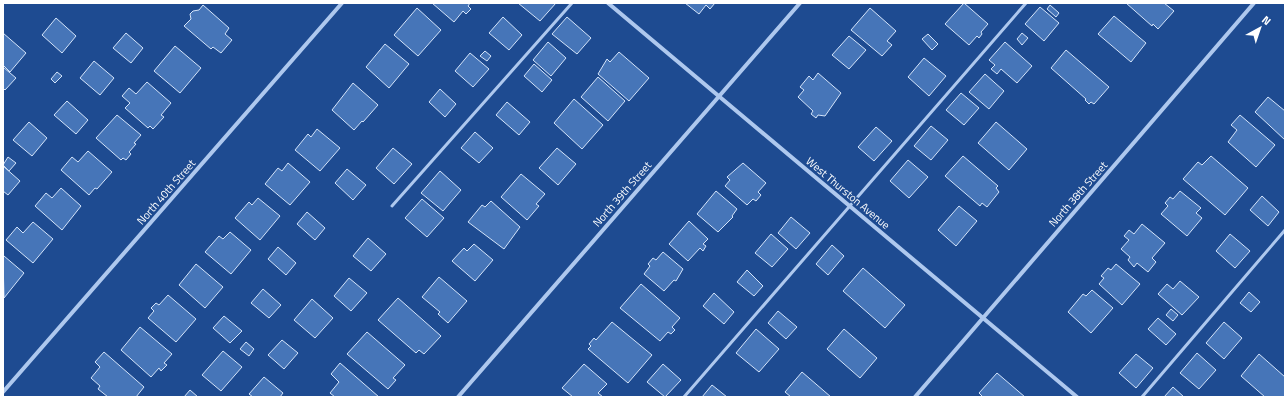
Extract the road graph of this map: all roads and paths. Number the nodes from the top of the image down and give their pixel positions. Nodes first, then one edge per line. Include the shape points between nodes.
1 (342, 3) edge
2 (572, 3) edge
3 (608, 3) edge
4 (800, 3) edge
5 (1026, 3) edge
6 (1254, 3) edge
7 (718, 96) junction
8 (392, 206) dead end
9 (851, 207) junction
10 (1285, 230) edge
11 (984, 318) junction
12 (3, 392) edge
13 (458, 397) edge
14 (684, 397) edge
15 (915, 397) edge
16 (1077, 397) edge
17 (1142, 397) edge

1 - 12 street, North 40th Street
2 - 8 lane
3 - 7 street, West Thurston Avenue
4 - 7 street, North 39th Street
5 - 9 lane
6 - 11 street, North 38th Street
7 - 9 street, West Thurston Avenue
7 - 13 street, North 39th Street
9 - 11 street, West Thurston Avenue
9 - 14 lane
10 - 17 lane
11 - 15 street, North 38th Street
11 - 16 street, West Thurston Avenue

